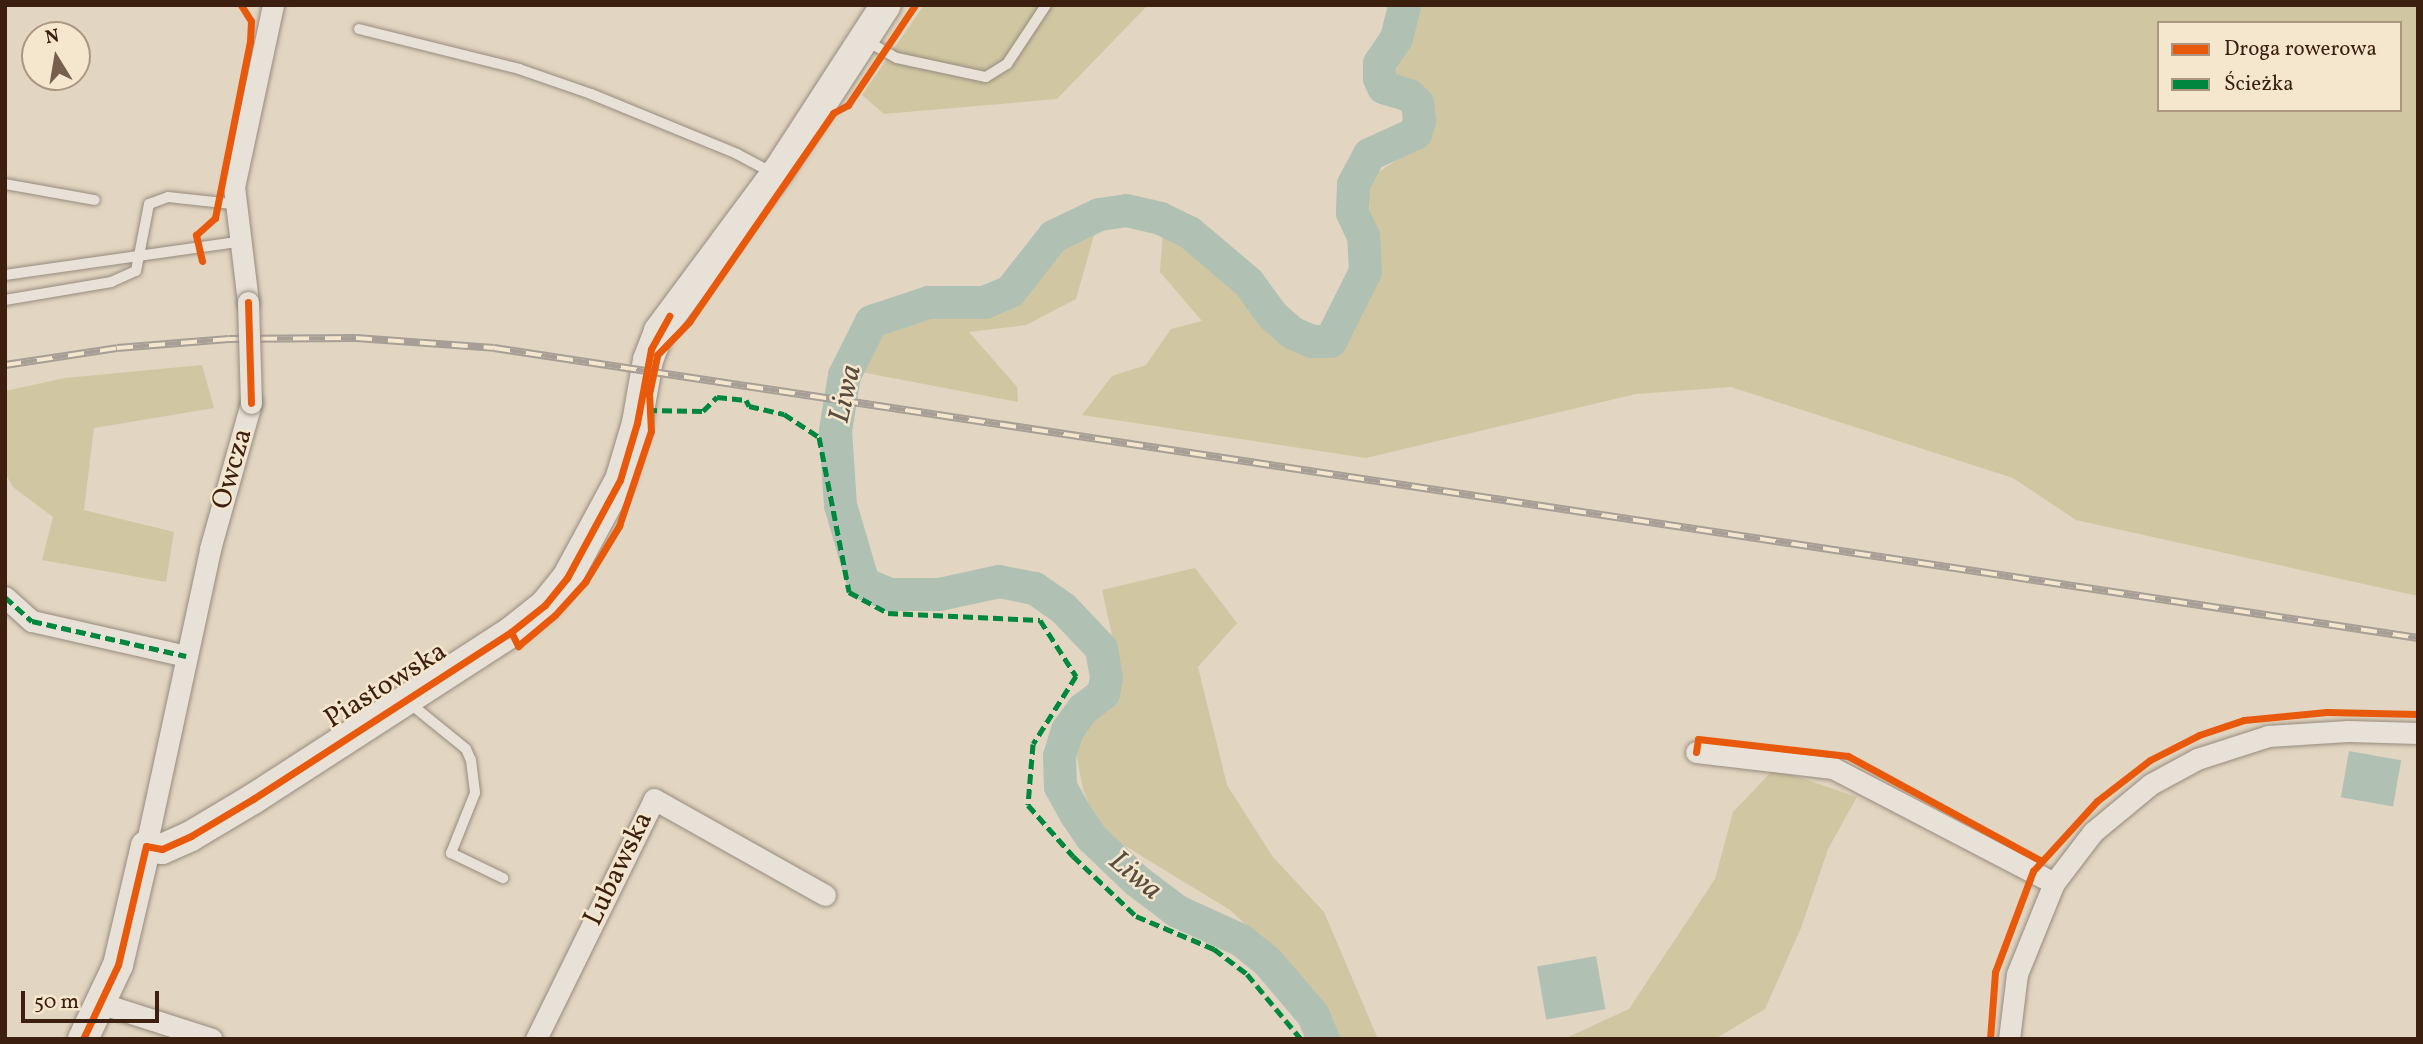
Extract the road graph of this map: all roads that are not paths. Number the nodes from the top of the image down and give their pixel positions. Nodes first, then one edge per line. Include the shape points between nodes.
1 (274, 5) edge
2 (886, 5) edge
3 (1046, 5) edge
4 (359, 29) dead end
5 (864, 39) junction
6 (775, 174) junction
7 (5, 184) edge
8 (95, 200) dead end
9 (233, 204) junction
10 (237, 242) junction
11 (141, 257) junction
12 (5, 275) edge
13 (5, 300) edge
14 (5, 597) edge
15 (186, 656) junction
16 (405, 699) junction
17 (2418, 733) edge
18 (1696, 752) dead end
19 (146, 846) junction
20 (503, 878) dead end
21 (2054, 883) junction
22 (825, 895) dead end
23 (103, 1004) junction
24 (83, 1039) edge
25 (212, 1039) edge
26 (536, 1039) edge
27 (2009, 1039) edge

1 - 9 street, Owcza via 256,70
2 - 5 street, Piastowska
3 - 5 lane via 1007,64 986,77 897,58
4 - 6 lane via 519,69 591,94
5 - 6 street, Piastowska
6 - 16 street, Piastowska via 659,331 620,480 568,578 545,605 511,632
7 - 8 lane
9 - 10 street, Owcza
9 - 11 lane via 168,197 149,204 143,220
10 - 11 lane
10 - 15 street, Owcza, bridge via 248,302 251,403
11 - 12 lane
11 - 13 lane via 136,271 111,282
14 - 15 street via 32,621
15 - 19 street, Owcza
16 - 19 street, Piastowska via 191,836 162,849
16 - 20 lane via 466,748 471,760 475,793 452,853
17 - 21 street via 2269,736 2197,759 2151,785 2093,832
18 - 21 street via 1833,768
19 - 23 street via 126,937
21 - 27 street via 2017,974
22 - 26 street, Lubawska via 653,799
23 - 24 street
23 - 25 street

